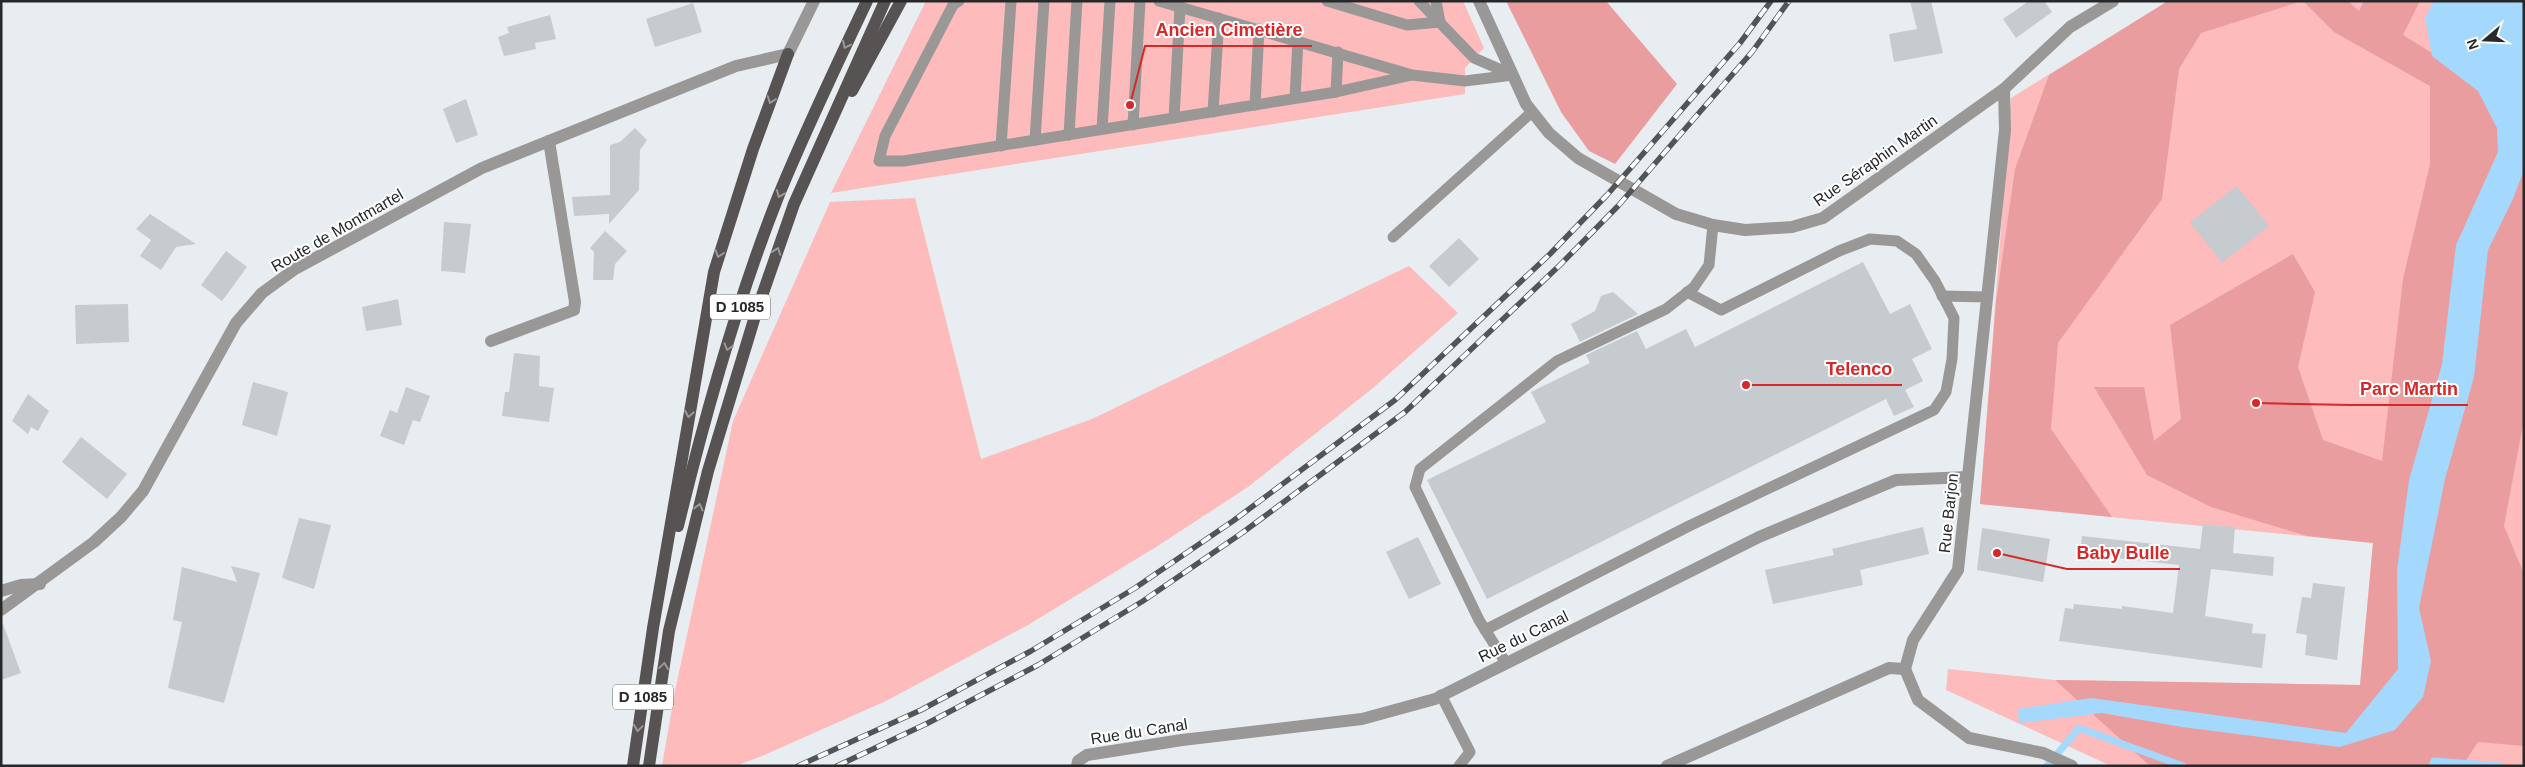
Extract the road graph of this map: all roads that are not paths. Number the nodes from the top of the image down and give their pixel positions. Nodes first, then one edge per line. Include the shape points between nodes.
1 (814, 1) edge
2 (867, 1) edge
3 (885, 1) edge
4 (901, 1) edge
5 (959, 1) edge
6 (1011, 1) edge
7 (1044, 1) edge
8 (1077, 1) edge
9 (1110, 1) edge
10 (1140, 1) edge
11 (1160, 1) edge
12 (1327, 1) edge
13 (1419, 1) edge
14 (1436, 1) edge
15 (1479, 1) edge
16 (2113, 1) edge
17 (1180, 7) junction
18 (1219, 18) junction
19 (1440, 22) junction
20 (1259, 29) junction
21 (1298, 40) junction
22 (1338, 52) junction
23 (788, 54) junction
24 (1513, 74) junction
25 (1412, 75) junction
26 (2004, 90) junction
27 (1336, 92) junction
28 (1295, 98) junction
29 (1255, 105) junction
30 (1213, 112) junction
31 (1532, 112) junction
32 (1174, 118) junction
33 (1133, 125) junction
34 (1102, 130) junction
35 (1069, 135) junction
36 (1034, 140) junction
37 (550, 141) junction
38 (1001, 146) junction
39 (794, 204) junction
40 (1713, 225) junction
41 (1393, 237) dead end
42 (1688, 292) junction
43 (1942, 296) junction
44 (1987, 297) junction
45 (491, 341) dead end
46 (1968, 477) junction
47 (40, 584) junction
48 (1, 591) edge
49 (1, 610) edge
50 (652, 628) junction
51 (1486, 630) junction
52 (1506, 663) junction
53 (1905, 669) junction
54 (1441, 695) junction
55 (2069, 764) edge
56 (633, 766) edge
57 (649, 766) edge
58 (1077, 766) edge
59 (1459, 766) edge
60 (1667, 766) edge

1 - 23 street
2 -> 50 main road, D 1085 via 828,81 782,190 740,308 692,467
3 - 39 main road, D 1085
4 - 39 main road
5 - 38 lane via 953,5 884,136 879,161 904,161
6 - 38 lane
7 - 36 lane
8 - 35 lane
9 - 34 lane
10 - 33 lane
11 - 17 lane
12 - 19 lane via 1407,25
13 - 19 lane
14 - 19 lane
15 - 24 street, Rue Séraphin Martin
16 - 26 street, Rue Séraphin Martin via 2070,27
17 - 18 lane
17 - 32 lane
18 - 20 lane
18 - 30 lane
19 - 24 lane via 1474,58
20 - 21 lane
20 - 29 lane
21 - 22 lane
21 - 28 lane
22 - 25 lane
22 - 27 lane
23 - 37 street, Route de Montmartel via 736,66
23 -> 50 main road via 714,272
24 - 25 lane via 1465,81
24 - 31 street, Rue Séraphin Martin
25 - 27 lane
26 - 40 street, Rue Séraphin Martin via 1822,218 1792,227 1745,230
26 - 44 street, Rue Barjon via 2005,130
27 - 28 lane
28 - 29 lane
29 - 30 lane
30 - 32 lane
31 - 40 street, Rue Séraphin Martin via 1549,133 1578,158 1676,214
31 - 41 lane
32 - 33 lane
33 - 34 lane
34 - 35 lane
35 - 36 lane
36 - 38 lane
37 - 45 street via 574,310
37 - 47 street, Route de Montmartel via 482,168 295,269 262,292 236,324 143,491 121,518
57 -> 39 main road, D 1085 via 669,631 708,471 756,313
40 - 42 lane via 1709,265
42 - 43 lane via 1721,310 1839,251 1870,239 1897,241 1916,254
42 - 51 lane via 1666,309 1557,361 1420,469 1415,487
43 - 44 lane
43 - 51 lane via 1954,318 1952,359 1946,392 1934,410 1689,526
44 - 46 street, Rue Barjon
46 - 52 street, Rue du Canal via 1896,480 1759,537
46 - 53 street, Rue Barjon via 1958,570 1913,640
47 - 48 street via 21,584
47 - 49 street, Route de Montmartel
50 -> 56 main road, D 1085
51 - 52 lane
52 - 54 street, Rue du Canal
53 - 55 street via 1918,700 1969,738 2043,753
53 - 60 street via 1889,668
54 - 58 street, Rue du Canal via 1362,719 1182,740 1087,755 1078,761
54 - 59 lane via 1470,752

